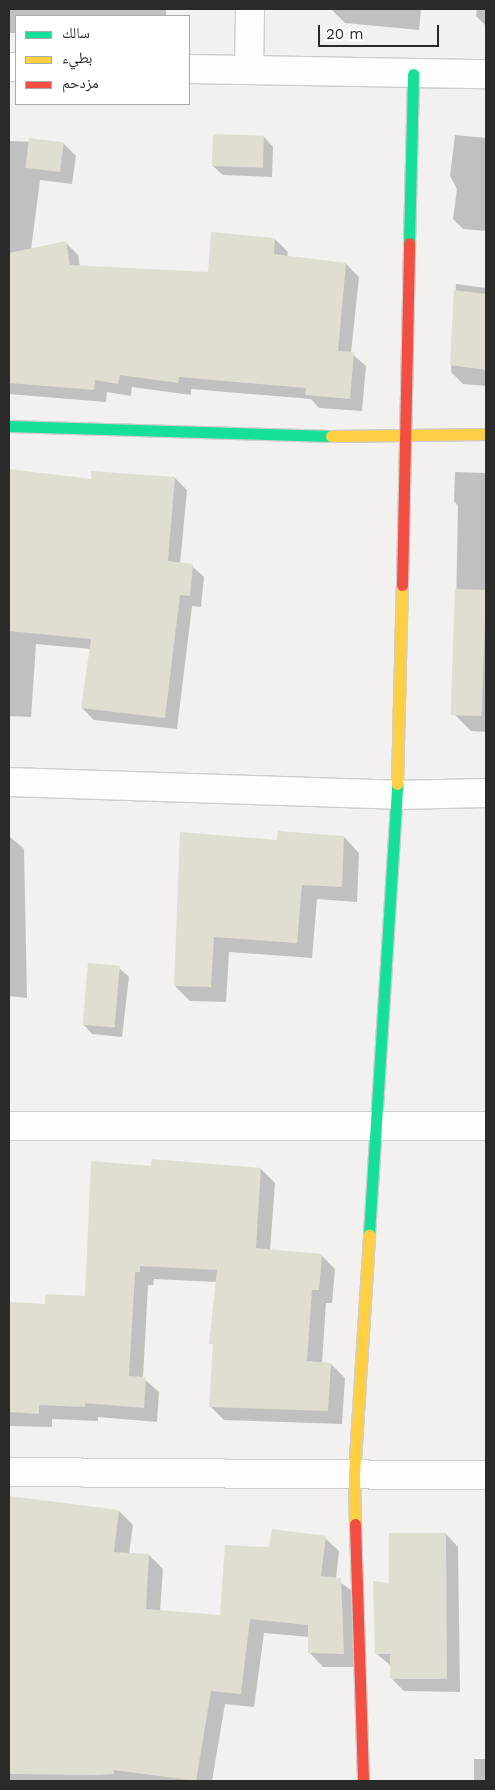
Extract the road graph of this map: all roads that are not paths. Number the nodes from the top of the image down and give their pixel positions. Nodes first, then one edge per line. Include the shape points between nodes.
1 (250, 9) edge
2 (190, 69) edge
3 (249, 69) junction
4 (413, 74) junction
5 (486, 74) edge
6 (9, 426) edge
7 (486, 434) edge
8 (403, 438) junction
9 (9, 782) edge
10 (486, 793) edge
11 (396, 795) junction
12 (9, 1126) edge
13 (486, 1126) edge
14 (376, 1128) junction
15 (9, 1472) edge
16 (486, 1474) edge
17 (354, 1475) junction
18 (363, 1781) edge

1 - 3 street
2 - 3 street
3 - 4 street
4 - 5 street
4 - 8 street
6 - 8 street
7 - 8 street
8 - 11 street
9 - 11 street
10 - 11 street
11 - 14 street
12 - 14 street
13 - 14 street
14 - 17 street
15 - 17 street
16 - 17 street
17 - 18 street

